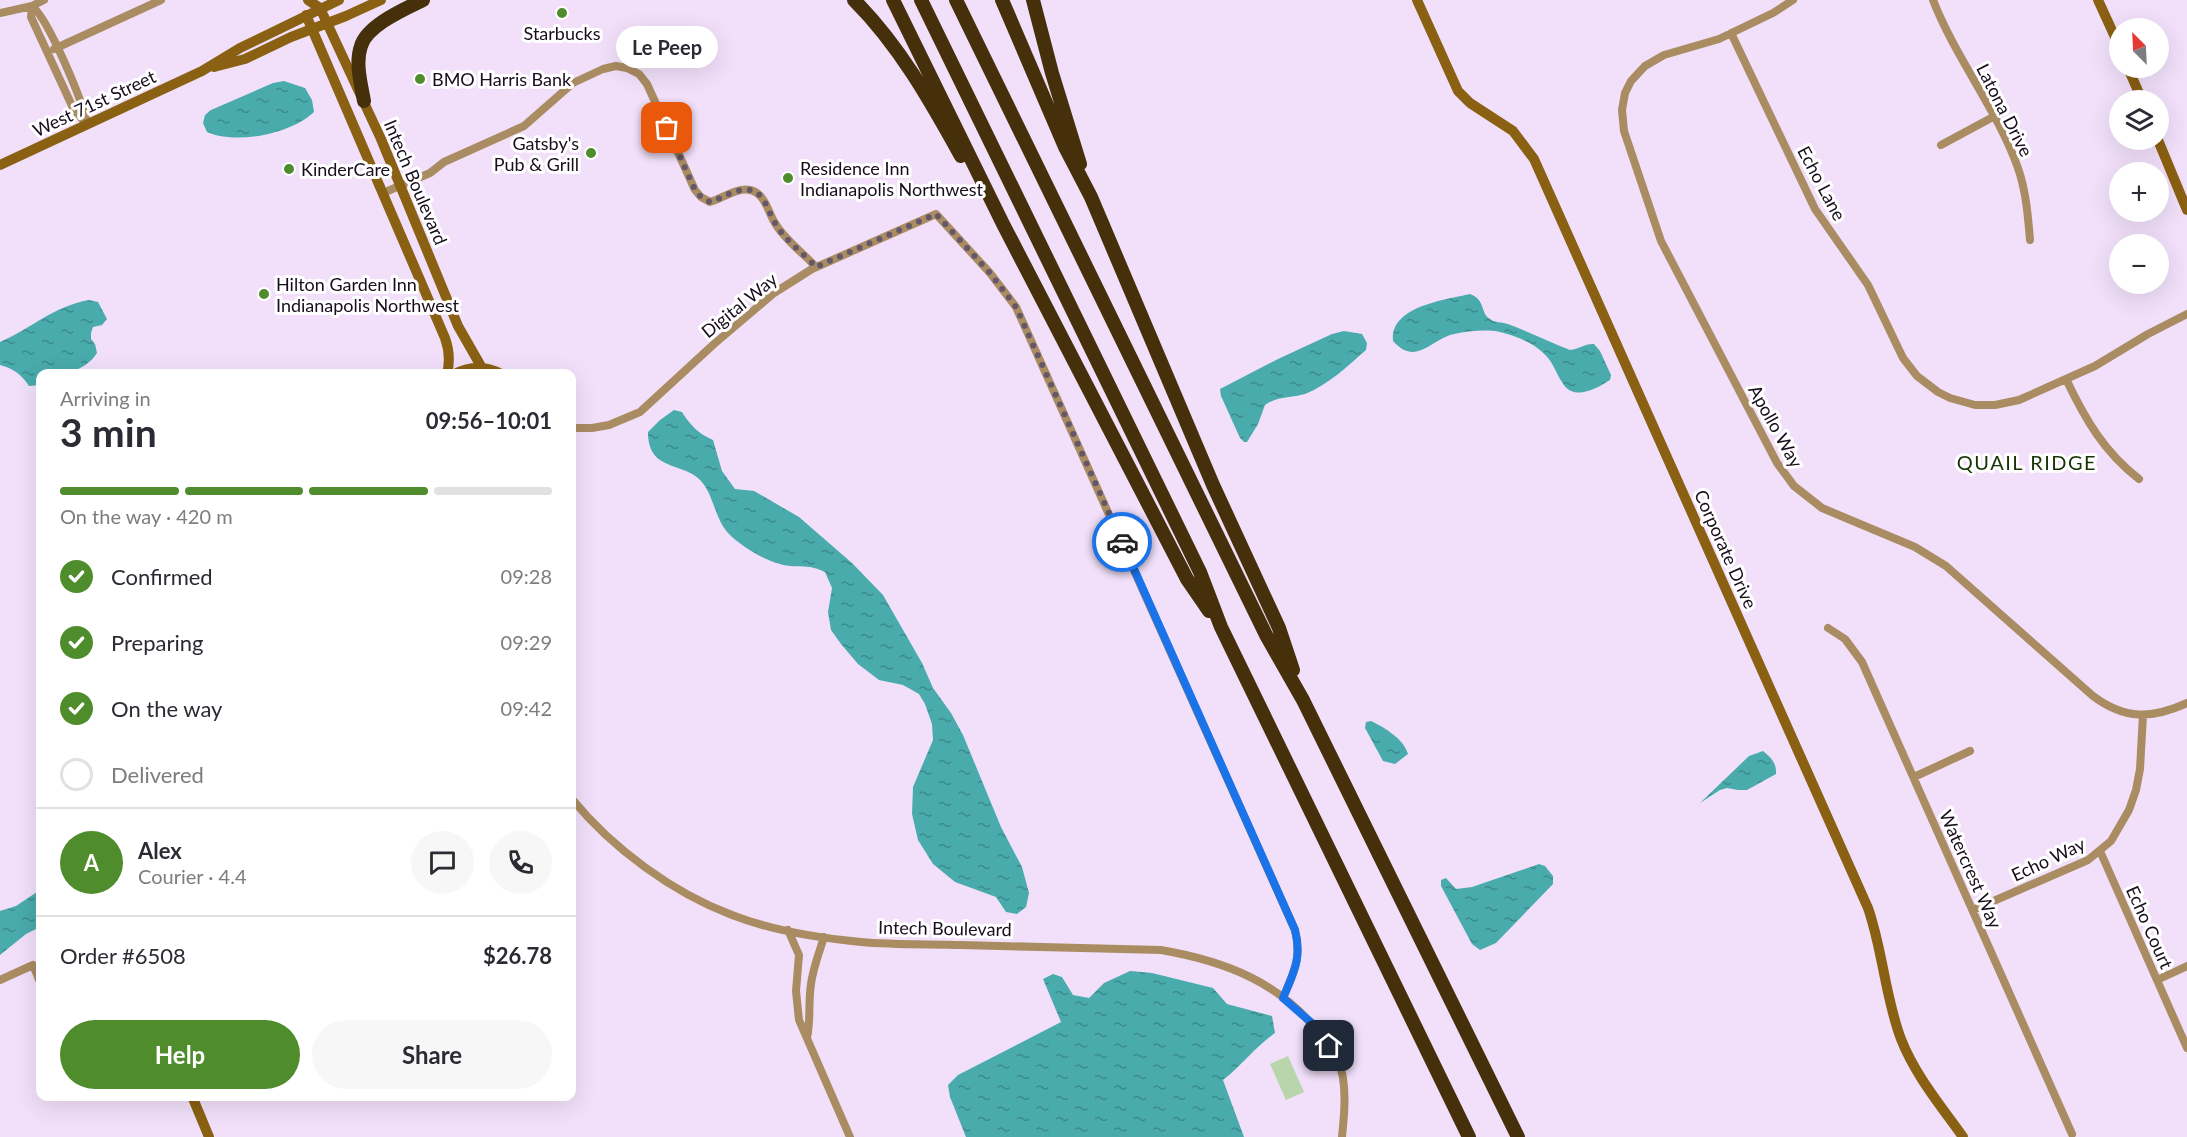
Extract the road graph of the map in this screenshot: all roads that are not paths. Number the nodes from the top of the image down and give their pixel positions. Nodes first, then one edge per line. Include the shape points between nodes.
1 (12, 0) edge
2 (44, 0) edge
3 (161, 0) edge
4 (308, 0) edge
5 (339, 0) edge
6 (381, 0) edge
7 (423, 0) edge
8 (854, 0) edge
9 (893, 0) edge
10 (921, 0) edge
11 (956, 0) edge
12 (1002, 0) edge
13 (1033, 0) edge
14 (1417, 0) edge
15 (1793, 0) edge
16 (1933, 0) edge
17 (2098, 0) edge
18 (32, 6) junction
19 (320, 8) junction
20 (14, 10) junction
21 (0, 13) edge
22 (306, 15) junction
23 (327, 24) junction
24 (2109, 24) edge
25 (312, 29) junction
26 (1731, 33) junction
27 (57, 48) junction
28 (48, 52) junction
29 (202, 71) junction
30 (364, 101) junction
31 (1993, 117) junction
32 (87, 125) junction
33 (1941, 146) dead end
34 (2162, 150) edge
35 (0, 165) edge
36 (399, 186) junction
37 (383, 193) junction
38 (1091, 197) junction
39 (2187, 210) edge
40 (1003, 224) junction
41 (2030, 240) dead end
42 (816, 267) junction
43 (2187, 314) edge
44 (482, 368) junction
45 (448, 369) edge
46 (465, 369) edge
47 (485, 369) edge
48 (2066, 380) junction
49 (576, 428) edge
50 (2139, 479) dead end
51 (1221, 627) junction
52 (1828, 628) dead end
53 (1303, 700) junction
54 (2187, 703) edge
55 (2143, 715) junction
56 (1970, 751) dead end
57 (1914, 777) junction
58 (576, 803) edge
59 (2100, 851) junction
60 (1973, 910) junction
61 (788, 930) junction
62 (824, 937) junction
63 (2187, 966) edge
64 (36, 972) edge
65 (0, 980) edge
66 (2157, 980) junction
67 (1283, 998) junction
68 (807, 1038) junction
69 (2187, 1048) edge
70 (194, 1101) edge
71 (2072, 1134) dead end
72 (209, 1137) edge
73 (850, 1137) edge
74 (1342, 1137) edge
75 (1469, 1137) edge
76 (1518, 1137) edge
77 (1964, 1137) edge

1 - 20 street
2 - 18 street
3 - 27 street
4 - 19 street
4 - 22 street
5 - 19 street, West 71st Street
6 - 23 street, West 71st Street
7 - 30 highway via 379,24 363,41 359,67
8 - 40 highway via 912,72
9 - 40 highway
10 - 51 highway via 1200,572
11 - 53 highway via 1266,634
12 - 38 highway via 1065,147
13 - 38 highway
14 - 77 street, Corporate Drive via 1458,92 1513,131 1534,159 1868,908 1901,1041 1919,1074
15 - 26 street
16 - 31 street, Latona Drive
17 - 24 street
18 - 20 street
18 - 27 street
18 - 28 street via 31,16
19 - 22 street, West 71st Street
19 - 23 street, Intech Boulevard
20 - 21 street
22 - 25 street, Intech Boulevard
22 - 29 street, West 71st Street
23 - 25 street, West 71st Street
23 - 30 street, Intech Boulevard
25 - 29 street, West 71st Street via 245,59
25 - 37 street, Intech Boulevard
26 - 48 street, Echo Lane via 1815,209 1866,281 1914,373 1942,394 1978,405 2019,400
26 - 55 street, Apollo Way via 1656,59 1639,71 1627,89 1623,131 1661,241 1777,464 1800,492 1822,508 1933,556 2096,699 2118,710
27 - 28 street
27 - 32 street
28 - 32 street via 73,108
29 - 32 street, West 71st Street
30 - 36 street, Intech Boulevard
31 - 33 street
31 - 41 street, Latona Drive via 2020,175
32 - 35 street, West 71st Street
34 - 39 street
36 - 37 street
36 - 42 street via 524,126 573,83 603,69 621,66 646,81 701,197 710,202 741,191 756,193 776,225
36 - 44 street, Intech Boulevard via 458,326
37 - 45 street, Intech Boulevard via 448,348
38 - 53 highway via 1213,485 1279,627
40 - 51 highway via 1186,579
42 - 49 street, Digital Way via 749,313 640,412 609,425
42 - 67 street, Digital Way via 936,214 1016,307 1295,930 1299,947 1297,965
43 - 48 street
44 - 46 street
44 - 47 street
48 - 50 street via 2095,435
51 - 75 highway
52 - 57 street, Watercrest Way via 1859,655
53 - 76 highway
54 - 55 street
55 - 59 street, Echo Way via 2136,790 2122,825
56 - 57 street
57 - 60 street, Watercrest Way
58 - 61 street, Intech Boulevard via 614,843 688,894 732,915
59 - 60 street, Echo Way via 2088,860
59 - 66 street, Echo Court
60 - 71 street, Watercrest Way
61 - 62 street, Intech Boulevard
61 - 68 street via 799,955 797,1005
62 - 67 street, Intech Boulevard via 869,943 1174,952 1230,967
62 - 68 street via 811,984
63 - 66 street
64 - 65 street via 33,965
66 - 69 street, Echo Court
67 - 74 street, Intech Boulevard via 1314,1025 1343,1076
68 - 73 street
70 - 72 street

